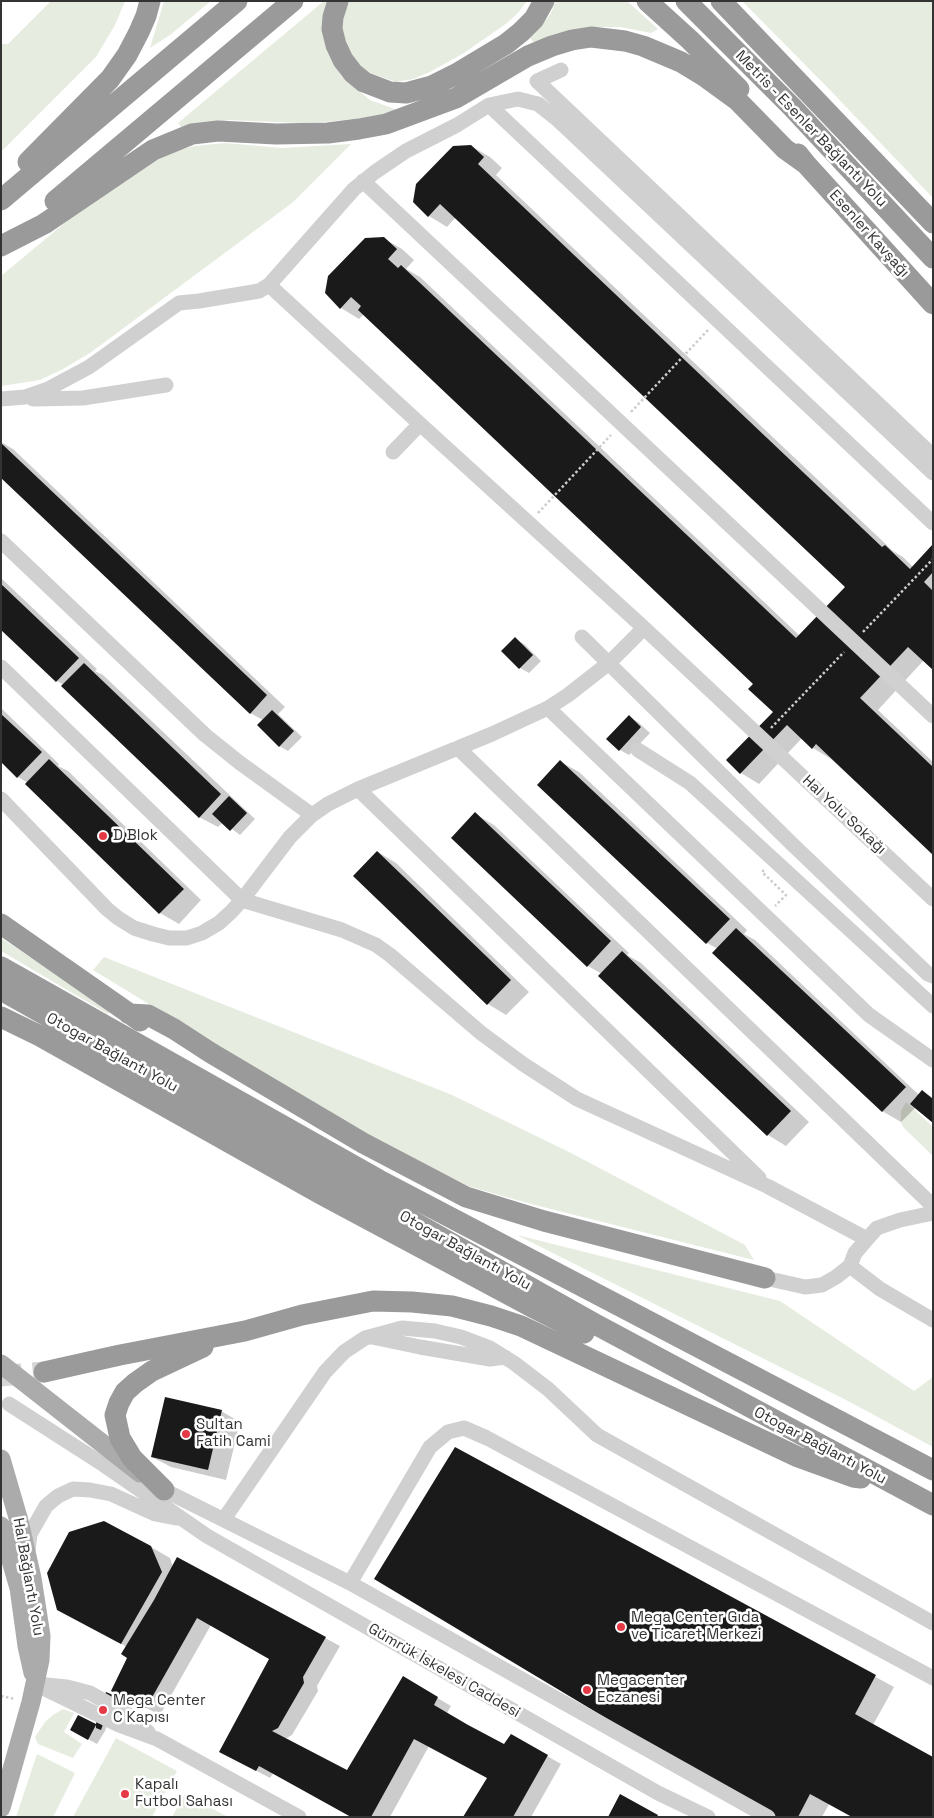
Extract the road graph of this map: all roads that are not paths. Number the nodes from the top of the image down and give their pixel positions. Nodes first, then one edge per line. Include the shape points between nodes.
1 (150, 1) edge
2 (237, 1) edge
3 (294, 1) edge
4 (338, 1) edge
5 (544, 1) edge
6 (647, 1) edge
7 (686, 1) edge
8 (721, 1) edge
9 (561, 70) dead end
10 (489, 105) junction
11 (806, 164) junction
12 (363, 181) junction
13 (1, 188) edge
14 (1, 200) edge
15 (933, 223) edge
16 (1, 246) edge
17 (933, 258) edge
18 (269, 285) junction
19 (933, 304) edge
20 (166, 385) dead end
21 (2, 399) edge
22 (420, 424) junction
23 (393, 452) dead end
24 (933, 456) edge
25 (933, 473) edge
26 (933, 523) edge
27 (1, 541) edge
28 (644, 628) junction
29 (582, 637) dead end
30 (609, 663) junction
31 (1, 667) edge
32 (548, 708) junction
33 (933, 716) edge
34 (458, 748) junction
35 (638, 750) dead end
36 (358, 789) junction
37 (1, 799) edge
38 (312, 815) junction
39 (933, 899) edge
40 (242, 900) junction
41 (1, 924) edge
42 (1, 967) edge
43 (933, 976) edge
44 (1, 990) edge
45 (933, 1006) edge
46 (129, 1014) junction
47 (1, 1017) edge
48 (933, 1060) edge
49 (379, 1180) junction
50 (767, 1186) junction
51 (933, 1206) edge
52 (933, 1213) edge
53 (867, 1239) junction
54 (850, 1266) junction
55 (765, 1278) joint
56 (933, 1320) edge
57 (245, 1331) junction
58 (1, 1364) edge
59 (44, 1372) tunnel mouth
60 (9, 1404) dead end
61 (744, 1404) junction
62 (1, 1459) edge
63 (933, 1470) edge
64 (889, 1482) junction
65 (164, 1490) junction
66 (933, 1505) edge
67 (224, 1519) junction
68 (182, 1520) junction
69 (1, 1526) edge
70 (27, 1557) junction
71 (350, 1583) junction
72 (933, 1623) edge
73 (933, 1678) edge
74 (35, 1684) junction
75 (1, 1808) edge
76 (299, 1817) edge
77 (708, 1817) edge
78 (768, 1817) edge

1 - 13 highway via 139,32 110,79
2 - 14 highway
3 - 16 highway
4 - 5 highway via 332,29 343,60 364,82 384,90 406,93 432,86 498,49 534,19
6 - 11 highway via 773,123
7 - 17 highway, Metris - Esenler Bağlantı Yolu via 792,107
8 - 15 highway, Metris - Esenler Bağlantı Yolu
9 - 24 street via 537,81
10 - 12 street via 406,151
10 - 25 street via 528,100 557,119
10 - 26 street
11 - 16 highway via 785,149 737,100 681,62 644,46 612,38 591,37 552,46 528,56 456,98 386,124 328,133 218,131 192,134 153,150 44,224
11 - 19 highway, Esenler Kavşağı
12 - 18 street
12 - 33 street
18 - 21 street via 259,291 179,303 89,367 48,390 26,397
18 - 22 street, Hal Yolu Sokağı
20 - 21 street via 83,398
22 - 23 street
22 - 28 street, Hal Yolu Sokağı
27 - 38 street via 205,735
28 - 30 street
28 - 39 street, Hal Yolu Sokağı
29 - 30 street
30 - 32 street
30 - 43 street via 791,843
31 - 40 street
32 - 34 street
32 - 48 street via 869,1015
34 - 36 street
34 - 51 street
35 - 45 street via 690,783
36 - 38 street
36 - 50 street
37 - 40 street via 107,909 134,928 169,938 187,938 219,923
38 - 40 street via 290,837
40 - 50 street via 342,930 376,945 481,1033 577,1099
41 - 46 highway
42 - 49 highway, Otogar Bağlantı Yolu
44 - 61 highway, Otogar Bağlantı Yolu via 595,1324
46 - 49 highway via 348,1151
46 - 55 highway via 148,1016 174,1029 363,1143 466,1197 544,1221
47 - 61 highway via 532,1307 696,1389
49 - 63 highway, Otogar Bağlantı Yolu
50 - 53 street
52 - 53 street via 877,1228
53 - 54 street via 855,1253
54 - 55 street via 822,1285 805,1287
54 - 56 street via 880,1289
57 - 59 highway
57 - 64 highway via 302,1315 373,1302 452,1306 521,1326 798,1457 853,1477
57 - 65 highway via 152,1371 134,1383 119,1403 115,1416 120,1438 132,1458
58 - 65 main road
60 - 68 street, Gümrük İskelesi Caddesi
61 - 64 highway, Otogar Bağlantı Yolu
62 - 70 main road, Hal Bağlantı Yolu
64 - 66 highway, Otogar Bağlantı Yolu
65 - 67 street
67 - 71 street
67 - 72 street via 325,1372 344,1352 370,1336 402,1328 435,1331 490,1348 548,1389 597,1435
68 - 70 street via 155,1514 111,1494 73,1489 46,1506 30,1534
68 - 77 street, Gümrük İskelesi Caddesi via 658,1793
69 - 74 main road, Hal Bağlantı Yolu via 19,1588
70 - 74 main road, Hal Bağlantı Yolu via 41,1636
71 - 73 street via 430,1447 448,1432 464,1428
71 - 78 street
74 - 75 main road
74 - 76 street via 119,1725 156,1739

